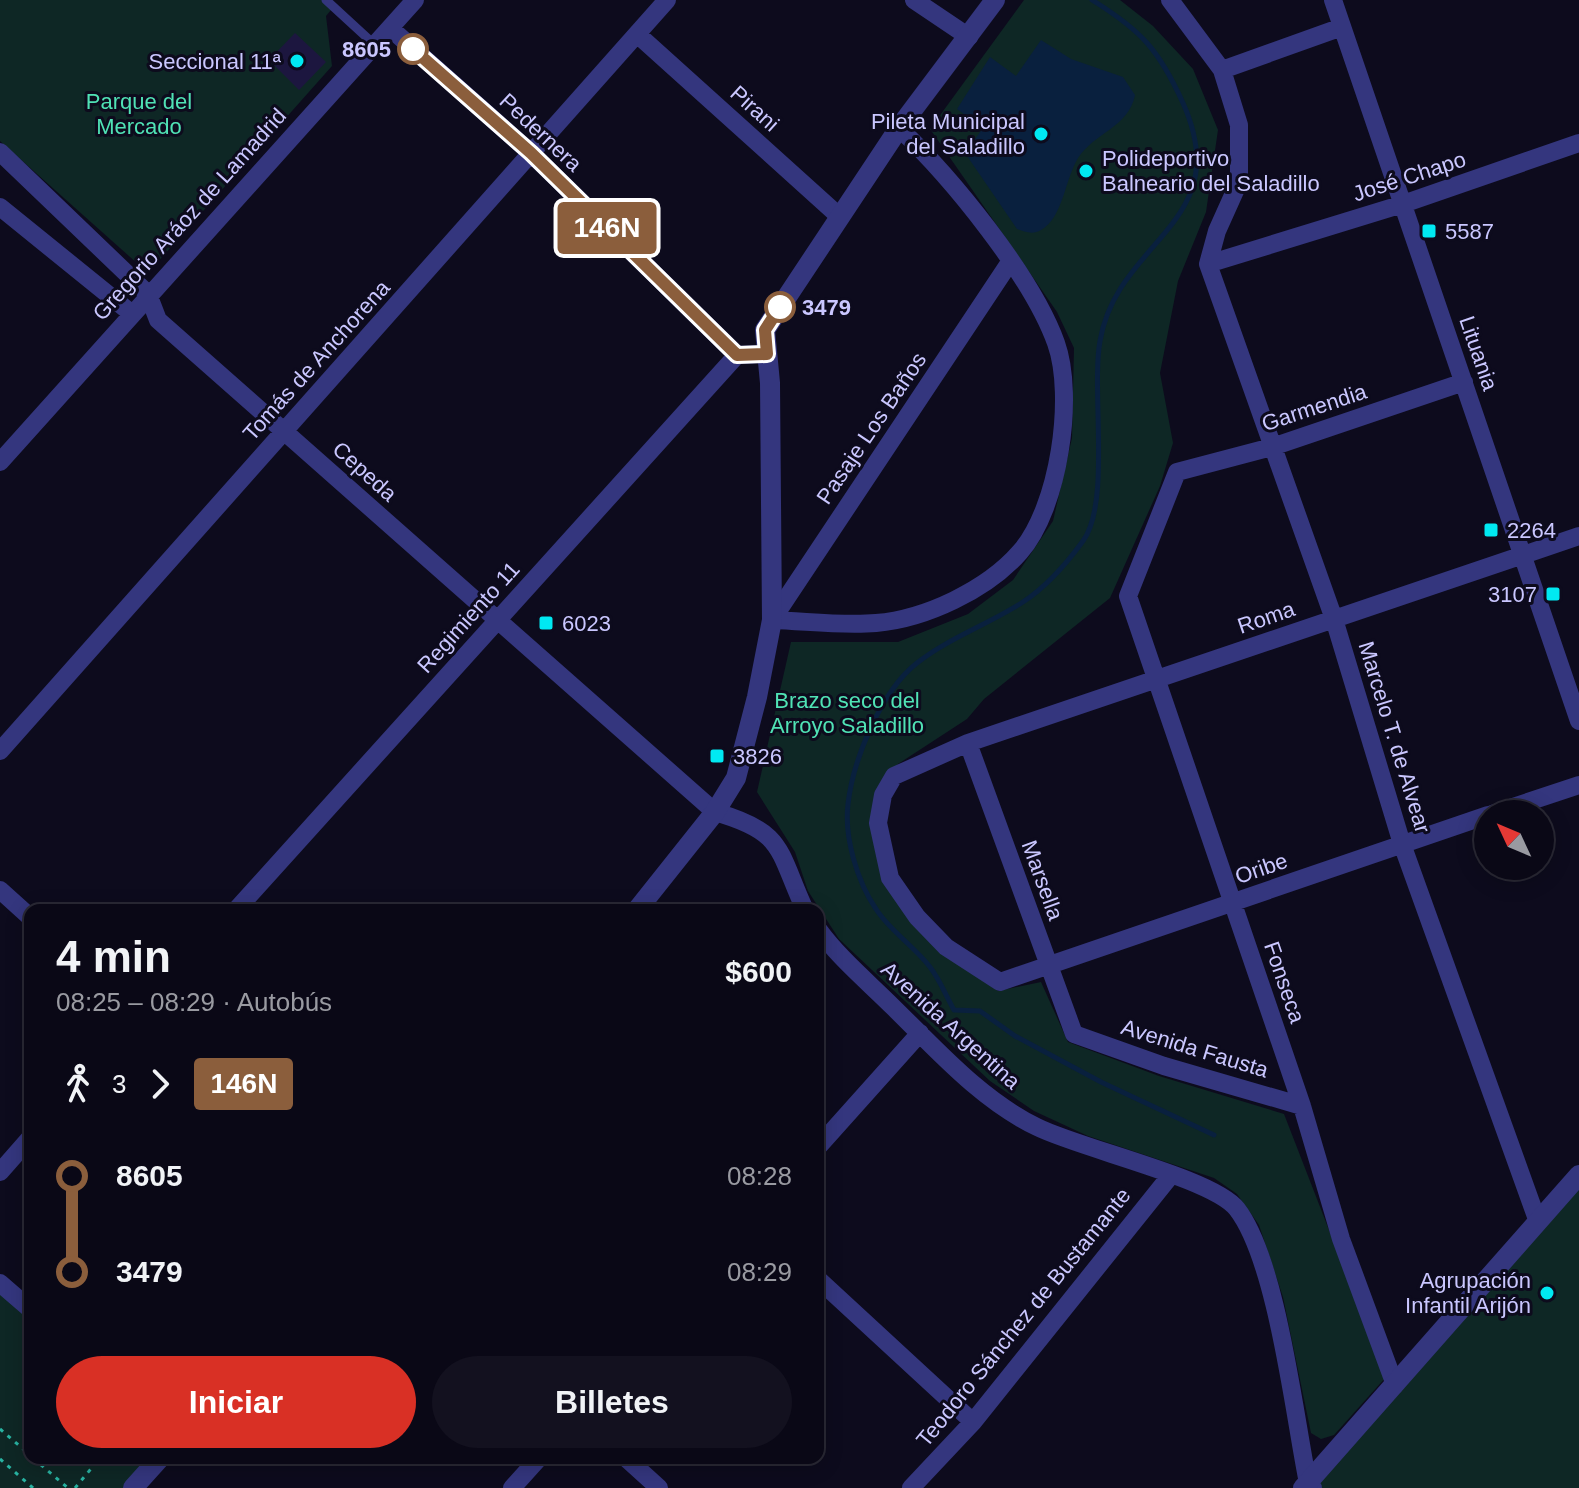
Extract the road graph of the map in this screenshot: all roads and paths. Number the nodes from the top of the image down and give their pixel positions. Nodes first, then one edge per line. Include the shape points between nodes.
1 (326, 0) edge
2 (415, 0) edge
3 (667, 0) edge
4 (914, 0) edge
5 (995, 0) edge
6 (1170, 0) edge
7 (1333, 0) edge
8 (1342, 27) junction
9 (390, 28) junction
10 (637, 34) junction
11 (969, 37) junction
12 (375, 45) junction
13 (1222, 70) junction
14 (899, 128) junction
15 (1579, 143) edge
16 (0, 152) edge
17 (531, 153) junction
18 (1403, 204) junction
19 (0, 207) edge
20 (840, 217) junction
21 (1010, 262) junction
22 (1208, 264) junction
23 (148, 294) junction
24 (131, 313) junction
25 (767, 354) junction
26 (737, 355) junction
27 (1464, 382) junction
28 (284, 431) junction
29 (1272, 447) junction
30 (0, 462) edge
31 (1579, 536) edge
32 (1522, 555) junction
33 (1128, 596) joint
34 (1334, 619) junction
35 (497, 620) junction
36 (772, 620) junction
37 (1156, 679) junction
38 (1579, 721) edge
39 (968, 743) junction
40 (0, 751) edge
41 (1579, 785) edge
42 (1534, 800) edge
43 (715, 812) junction
44 (1474, 820) edge
45 (1402, 844) junction
46 (0, 890) edge
47 (1233, 903) junction
48 (241, 904) edge
49 (642, 904) edge
50 (802, 904) edge
51 (24, 912) edge
52 (824, 938) edge
53 (1049, 966) junction
54 (920, 1033) junction
55 (1074, 1034) joint
56 (1302, 1106) junction
57 (824, 1140) edge
58 (24, 1145) edge
59 (0, 1172) edge
60 (1171, 1175) junction
61 (1579, 1175) edge
62 (1538, 1222) junction
63 (0, 1283) edge
64 (824, 1285) edge
65 (24, 1304) edge
66 (1395, 1385) junction
67 (973, 1422) junction
68 (0, 1429) edge
69 (24, 1450) edge
70 (0, 1459) edge
71 (40, 1464) edge
72 (95, 1464) edge
73 (155, 1464) edge
74 (534, 1464) edge
75 (633, 1464) edge
76 (1308, 1486) edge
77 (33, 1488) edge
78 (68, 1488) edge
79 (75, 1488) edge
80 (133, 1488) edge
81 (512, 1488) edge
82 (659, 1488) edge
83 (911, 1488) edge

1 - 12 lane
2 - 9 street, Gregorio Aráoz de Lamadrid
3 - 10 street, Tomás de Anchorena
4 - 11 street
5 - 11 street
6 - 13 street
7 - 8 street, Lituania
8 - 13 street
8 - 18 street, Lituania
9 - 12 street, Gregorio Aráoz de Lamadrid
9 - 17 street, Pedernera
10 - 17 street, Tomás de Anchorena
10 - 20 street, Pirani
11 - 14 street
12 - 23 street, Gregorio Aráoz de Lamadrid
13 - 22 street via 1239,125 1239,182
14 - 20 street
14 - 21 street via 936,162
15 - 18 street, José Chapo
16 - 23 street, Cepeda
17 - 26 street, Pedernera
17 - 28 street, Tomás de Anchorena
18 - 22 street, José Chapo
18 - 27 street, Lituania
19 - 24 street
20 - 25 street via 765,330
21 - 36 street, Pasaje Los Baños
21 - 36 street via 1043,310 1067,388 1047,502 1021,551 988,580 931,611 876,623
22 - 29 street, Marcelo T. de Alvear
23 - 24 street, Gregorio Aráoz de Lamadrid
23 - 28 street, Cepeda via 158,320
24 - 30 street, Gregorio Aráoz de Lamadrid
25 - 26 street
25 - 36 street
26 - 35 street, Regimiento 11
27 - 29 street, Garmendia
27 - 32 street, Lituania
28 - 35 street, Cepeda
28 - 40 street, Tomás de Anchorena
29 - 33 street, Garmendia via 1177,472
29 - 34 street, Marcelo T. de Alvear
31 - 32 street, Roma
32 - 34 street, Roma
32 - 38 street, Lituania
33 - 37 street, Fonseca
34 - 37 street, Roma
34 - 45 street, Marcelo T. de Alvear
35 - 43 street, Cepeda
35 - 48 street, Regimiento 11
36 - 43 street via 736,778
37 - 39 street, Roma
37 - 47 street, Fonseca
39 - 53 street, Marsella
39 - 53 street via 894,776 883,795 878,823 890,878 946,947 1000,982
41 - 42 street, Oribe
43 - 49 street
43 - 50 street via 762,829 776,843
44 - 45 street, Oribe
45 - 47 street, Oribe
45 - 62 street, Marcelo T. de Alvear
46 - 51 street
47 - 53 street, Oribe
47 - 56 street, Fonseca
52 - 54 street, Avenida Argentina
53 - 55 street, Marsella
54 - 57 street
54 - 60 street, Avenida Argentina via 999,1105 1034,1126 1078,1146
55 - 56 street, Avenida Fausta
56 - 66 street, Fonseca via 1341,1239
58 - 59 street
60 - 67 street, Teodoro Sánchez de Bustamante
60 - 76 street, Avenida Argentina via 1215,1190 1236,1207 1248,1227 1270,1288
61 - 62 street
62 - 66 street
63 - 65 street
64 - 67 street
66 - 76 street
67 - 83 street, Teodoro Sánchez de Bustamante
68 - 69 path
70 - 77 path
71 - 78 path
72 - 79 path
73 - 80 street
74 - 81 street
75 - 82 street

